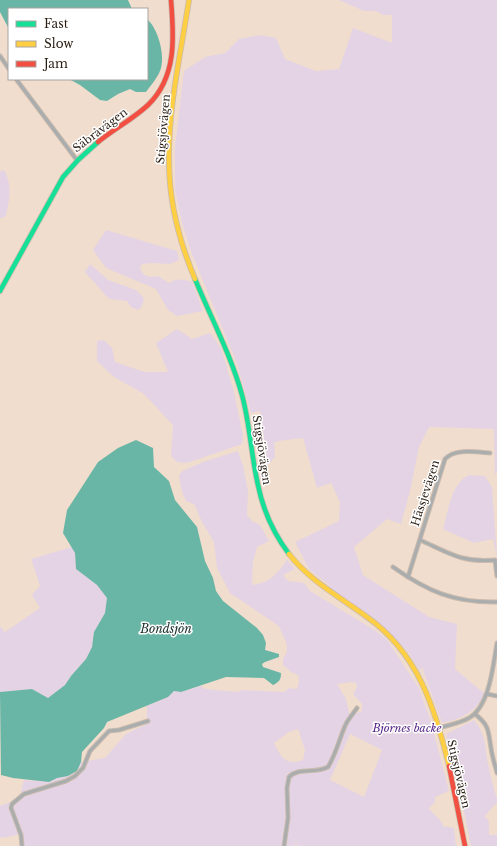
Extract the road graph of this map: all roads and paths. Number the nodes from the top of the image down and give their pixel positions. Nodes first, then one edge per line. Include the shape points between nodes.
1 (171, 0) edge
2 (188, 0) edge
3 (0, 56) edge
4 (8, 68) edge
5 (17, 80) edge
6 (76, 159) junction
7 (0, 291) edge
8 (490, 453) dead end
9 (420, 540) junction
10 (393, 566) dead end
11 (497, 576) edge
12 (408, 578) junction
13 (497, 602) edge
14 (497, 643) edge
15 (496, 655) edge
16 (487, 694) junction
17 (497, 696) edge
18 (357, 708) dead end
19 (475, 714) junction
20 (148, 721) dead end
21 (439, 728) junction
22 (497, 773) edge
23 (22, 846) edge
24 (284, 846) edge
25 (466, 846) edge

1 - 6 main road, Säbråvägen via 172,54 169,71 160,89 138,113
2 - 21 main road, Stigsjövägen via 170,128 172,200 188,260 239,383 247,413 262,502 279,539 303,571 382,628 405,653 421,679
3 - 4 street
5 - 6 street
6 - 7 main road, Säbråvägen via 63,177
8 - 9 street, Hässjevägen via 459,452 446,457
9 - 11 street via 460,558 477,561 495,560
9 - 12 street, Hässjevägen
10 - 12 street
12 - 13 street via 457,600
14 - 15 street
15 - 16 street
16 - 17 street
16 - 19 street
18 - 24 street via 344,728 328,767 317,771 296,772 289,777 288,824
19 - 21 street via 464,721
19 - 22 street via 489,733
20 - 23 street via 109,731 90,751 83,768 75,776 24,794 12,804
21 - 25 main road, Stigsjövägen

